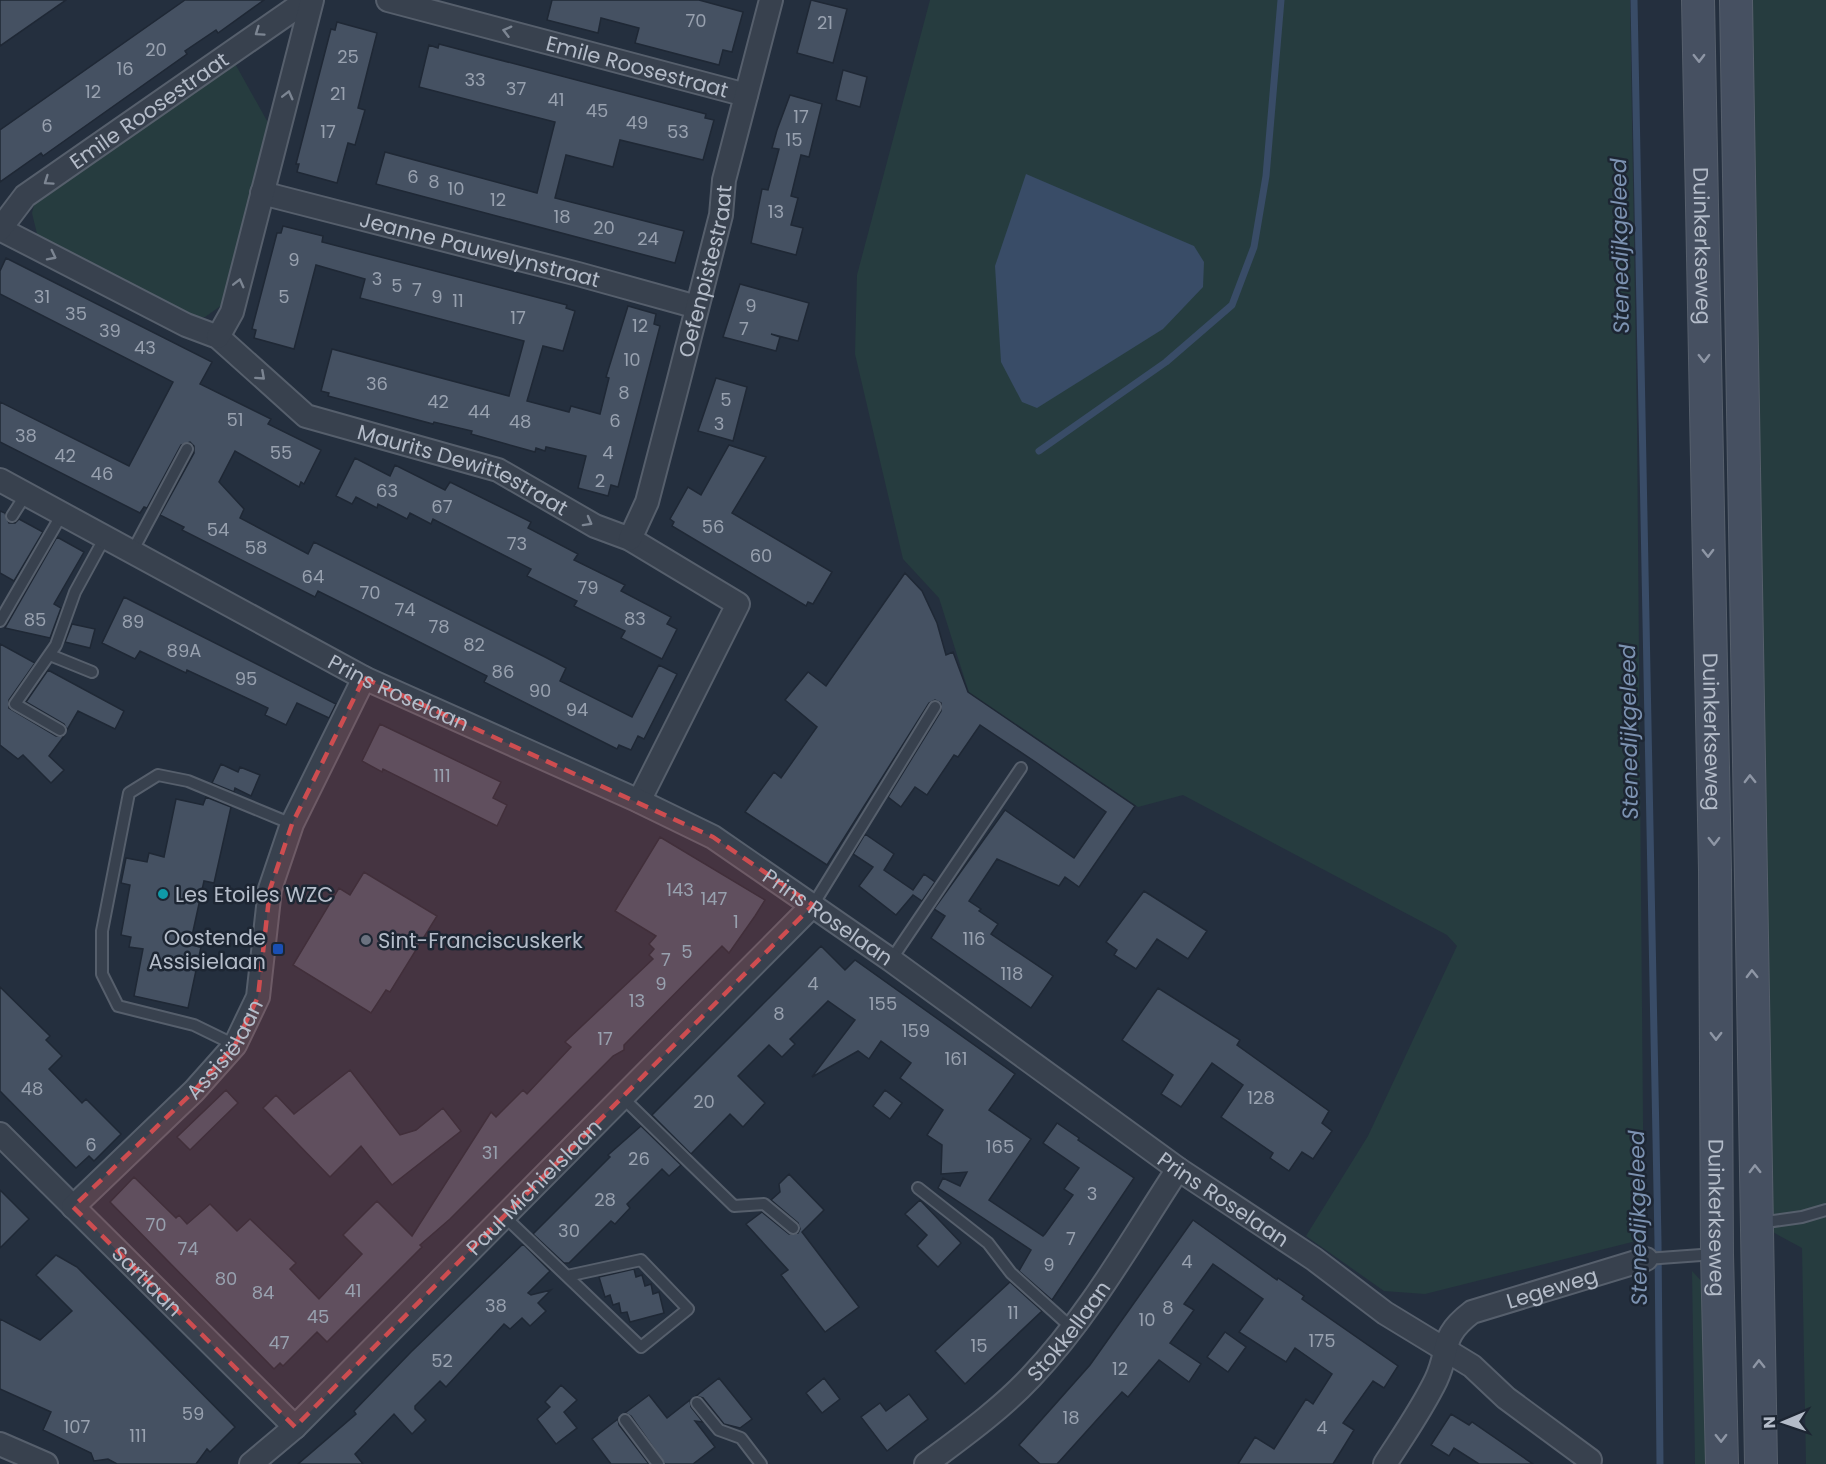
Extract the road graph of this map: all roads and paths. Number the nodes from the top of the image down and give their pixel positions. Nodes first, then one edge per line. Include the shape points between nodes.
1 (310, 0) edge
2 (388, 0) edge
3 (771, 0) edge
4 (1698, 0) edge
5 (1736, 0) edge
6 (746, 95) junction
7 (262, 193) junction
8 (0, 229) edge
9 (697, 307) junction
10 (218, 337) junction
11 (187, 449) dead end
12 (0, 480) edge
13 (26, 494) junction
14 (62, 514) junction
15 (12, 516) dead end
16 (105, 537) junction
17 (630, 539) junction
18 (132, 552) junction
19 (0, 621) edge
20 (50, 655) junction
21 (92, 672) dead end
22 (364, 678) junction
23 (935, 707) dead end
24 (60, 730) dead end
25 (1021, 768) dead end
26 (639, 801) junction
27 (292, 824) junction
28 (813, 905) junction
29 (891, 960) junction
30 (235, 1045) junction
31 (622, 1097) junction
32 (0, 1134) edge
33 (1178, 1169) junction
34 (918, 1188) dead end
35 (73, 1207) junction
36 (1826, 1210) edge
37 (504, 1216) junction
38 (1755, 1223) junction
39 (793, 1228) dead end
40 (1717, 1254) junction
41 (1646, 1259) joint
42 (567, 1276) junction
43 (1073, 1329) junction
44 (1444, 1349) junction
45 (697, 1403) dead end
46 (625, 1420) dead end
47 (295, 1427) junction
48 (0, 1444) edge
49 (1590, 1460) dead end
50 (46, 1464) edge
51 (251, 1464) edge
52 (658, 1464) edge
53 (761, 1464) edge
54 (926, 1464) edge
55 (1385, 1464) edge
56 (1722, 1464) edge
57 (1761, 1464) edge

7 -> 1 street, Emile Roosestraat
1 -> 8 street, Emile Roosestraat via 25,196
6 -> 2 street, Emile Roosestraat
3 - 6 street, Oefenpistestraat
4 -> 40 main road, Duinkerkseweg via 1715,870
38 -> 5 main road, Duinkerkseweg
6 - 9 street, Oefenpistestraat
7 - 9 street, Jeanne Pauwelynstraat
10 -> 7 street, Emile Roosestraat via 232,312
8 -> 10 street, Maurits Dewittestraat via 186,325
9 - 17 street, Oefenpistestraat via 647,502
10 -> 17 street, Maurits Dewittestraat via 306,416 498,470 595,526
11 - 18 lane
12 - 13 street, Prins Roselaan
13 - 14 street, Prins Roselaan
13 - 15 lane
14 - 16 street, Prins Roselaan
14 - 19 lane
16 - 18 street, Prins Roselaan
16 - 20 lane via 75,592
17 - 26 street, Maurits Dewittestraat via 738,604
18 - 22 street, Prins Roselaan
20 - 21 lane
20 - 24 lane via 15,704
22 - 26 street, Prins Roselaan
22 - 27 street, Assisiëlaan
23 - 28 lane
25 - 29 lane
26 - 28 street, Prins Roselaan via 713,837
27 - 30 street, Assisiëlaan via 270,889 258,998
27 - 30 lane via 188,781 158,776 129,793 102,932 102,974 118,1006 194,1025
28 - 29 street, Prins Roselaan
28 - 31 street, Paul Michielslaan
29 - 33 street, Prins Roselaan
30 - 35 street, Assisiëlaan via 194,1091
31 - 37 street, Paul Michielslaan
31 - 39 lane via 734,1206 764,1204
32 - 35 street, Sartlaan
33 - 43 street, Stokkellaan
33 - 44 street, Prins Roselaan via 1314,1259 1385,1313
34 - 43 lane via 988,1243 1011,1273
35 - 47 street, Sartlaan
36 - 38 lane
37 - 42 lane
37 - 47 street, Paul Michielslaan
38 - 40 main road
57 -> 38 main road, Duinkerkseweg
40 - 41 lane, Legeweg
40 -> 56 main road, Duinkerkseweg
41 - 44 street, Legeweg via 1472,1312 1449,1332
42 - 42 lane via 641,1260 688,1309 641,1347
43 - 54 street, Stokkellaan via 1030,1378
44 - 49 street, Prins Roselaan via 1472,1366 1506,1398
44 - 55 street, Legeweg via 1437,1377
45 - 53 lane via 719,1430 741,1438
46 - 52 lane
47 - 51 street, Paul Michielslaan
48 - 50 street

